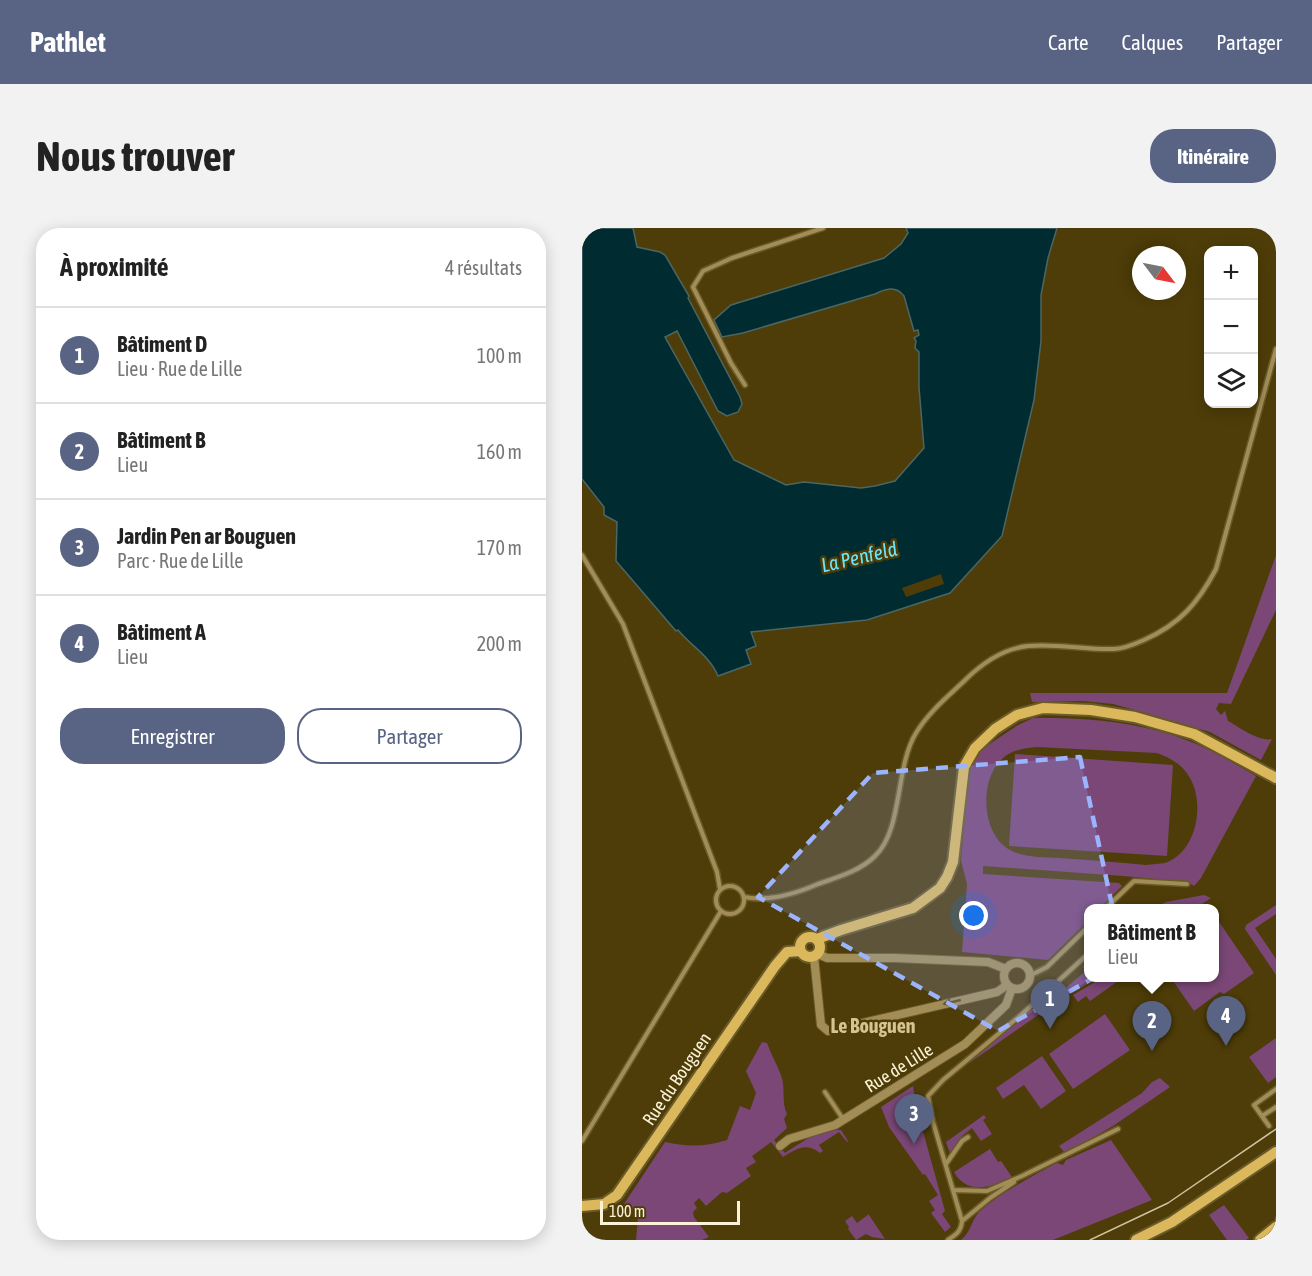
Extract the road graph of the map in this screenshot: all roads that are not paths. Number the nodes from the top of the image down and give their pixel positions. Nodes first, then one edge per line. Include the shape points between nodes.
1 (823, 228) edge
2 (1276, 349) edge
3 (745, 385) dead end
4 (582, 555) edge
5 (1276, 778) edge
6 (1186, 884) dead end
7 (720, 889) junction
8 (744, 897) junction
9 (1111, 904) edge
10 (721, 911) junction
11 (1084, 931) edge
12 (817, 939) junction
13 (801, 951) junction
14 (816, 955) junction
15 (1084, 958) edge
16 (1006, 969) junction
17 (1029, 976) junction
18 (1010, 987) junction
19 (1276, 1089) edge
20 (825, 1092) dead end
21 (1276, 1107) edge
22 (1262, 1116) junction
23 (843, 1120) junction
24 (1269, 1126) dead end
25 (1118, 1129) dead end
26 (968, 1137) dead end
27 (582, 1142) edge
28 (780, 1146) dead end
29 (1276, 1152) edge
30 (946, 1165) junction
31 (1022, 1176) junction
32 (953, 1190) junction
33 (582, 1205) edge
34 (962, 1221) junction
35 (1276, 1227) edge
36 (948, 1240) edge
37 (1136, 1240) edge
38 (1260, 1240) edge

1 - 3 lane via 703,271 693,287
2 - 8 lane via 1216,569 1187,613 1156,635 1116,649 1027,646 982,664 933,710 915,733 905,757 891,825 875,856 855,870 803,891 759,900
4 - 7 lane via 623,624 717,872
5 - 12 street via 1194,734 1136,717 1043,708 1017,715 975,748 964,767 953,862 940,888 913,908
6 - 9 lane via 1134,881
7 - 8 lane via 735,886
7 - 10 lane via 715,898
8 - 10 lane via 735,914
10 - 27 lane
11 - 17 lane via 1047,967
12 - 13 street via 804,939
12 - 14 street via 821,948
13 - 14 street via 805,956
13 - 33 street, Rue du Bouguen via 787,952 763,983 617,1195 604,1204
14 - 16 street via 988,962
18 -> 14 street via 828,1031 821,1025
15 - 30 lane via 932,1090 927,1100
16 - 17 street via 1021,964
16 - 18 street via 1004,975
17 - 18 street via 1023,988
18 - 23 street, Rue de Lille via 1006,1005 965,1044
19 - 22 lane via 1254,1105
20 - 23 lane
21 - 22 lane
22 - 24 lane
23 - 28 street, Rue de Lille via 789,1139
25 - 31 lane
26 - 30 lane
29 - 37 street via 1172,1222
30 - 32 lane
31 - 32 lane via 987,1191
31 - 34 lane
32 - 34 lane
34 - 36 lane via 958,1234
35 - 38 street

